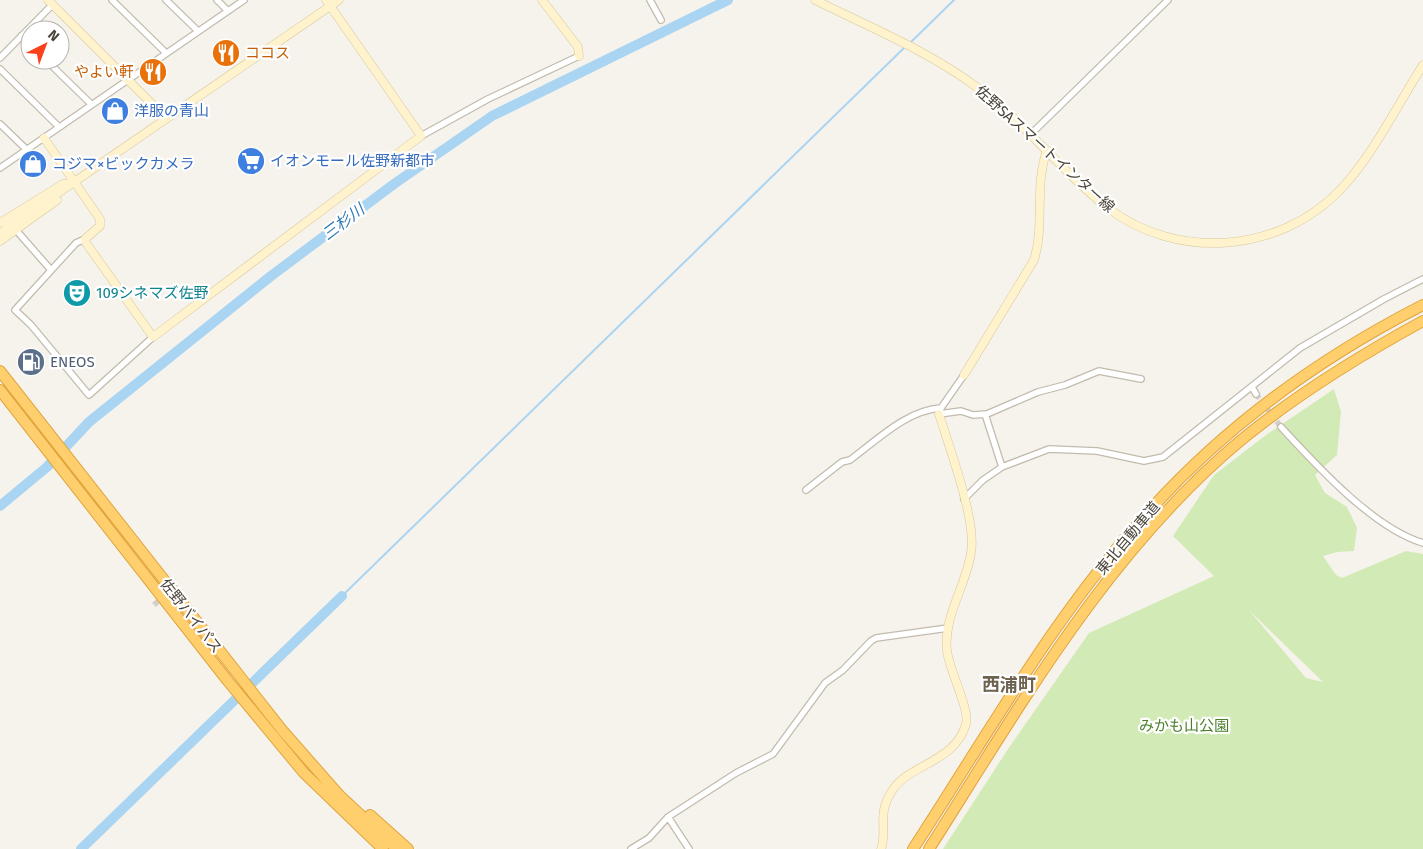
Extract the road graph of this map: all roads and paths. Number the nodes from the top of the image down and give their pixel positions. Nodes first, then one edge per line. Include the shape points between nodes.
1 (112, 0) edge
2 (166, 0) edge
3 (217, 0) edge
4 (244, 0) edge
5 (339, 0) edge
6 (542, 0) edge
7 (650, 0) edge
8 (815, 0) edge
9 (1168, 0) edge
10 (50, 2) edge
11 (329, 3) edge
12 (228, 11) junction
13 (35, 20) edge
14 (661, 20) dead end
15 (198, 31) junction
16 (20, 37) edge
17 (166, 53) junction
18 (579, 56) joint
19 (0, 58) edge
20 (1423, 65) edge
21 (0, 69) edge
22 (56, 70) edge
23 (128, 79) junction
24 (91, 104) junction
25 (166, 118) junction
26 (0, 124) edge
27 (59, 128) junction
28 (1031, 134) junction
29 (421, 136) junction
30 (44, 138) junction
31 (27, 150) junction
32 (1047, 150) junction
33 (0, 168) edge
34 (75, 182) junction
35 (0, 223) edge
36 (16, 230) junction
37 (0, 233) edge
38 (85, 239) junction
39 (0, 241) edge
40 (51, 270) junction
41 (1423, 279) edge
42 (1423, 306) edge
43 (1423, 321) edge
44 (154, 337) junction
45 (0, 371) edge
46 (964, 375) joint
47 (1141, 379) dead end
48 (1252, 387) junction
49 (0, 390) edge
50 (1256, 394) tunnel mouth
51 (940, 411) junction
52 (984, 414) junction
53 (1281, 427) tunnel mouth
54 (1002, 467) junction
55 (806, 490) dead end
56 (964, 499) junction
57 (1423, 543) edge
58 (948, 628) junction
59 (232, 677) junction
60 (254, 704) junction
61 (312, 767) junction
62 (668, 817) junction
63 (383, 849) edge
64 (397, 849) edge
65 (408, 849) edge
66 (630, 849) edge
67 (689, 849) edge
68 (881, 849) edge
69 (913, 849) edge
70 (929, 849) edge

1 - 17 street
2 - 15 street
3 - 12 street
4 - 12 street
5 - 11 street
6 - 18 street via 578,47
7 - 14 street
8 - 28 street, 佐野SAスマートインター線 via 977,87
9 - 28 street
10 - 13 street
10 - 23 street
11 - 25 street
11 - 29 street
12 - 15 street
15 - 17 street
16 - 19 street
17 - 23 street
18 - 29 street via 488,99
20 - 32 street, 佐野SAスマートインター線 via 1358,169 1340,190 1320,208 1285,229 1248,240 1207,244 1151,233 1110,210
21 - 27 street
22 - 24 street
23 - 24 street
23 - 25 street
24 - 27 street
25 - 34 street
26 - 31 street
27 - 30 street
28 - 32 street, 佐野SAスマートインター線
29 - 44 street
30 - 31 street
30 - 34 street
31 - 33 street
32 - 46 street via 1040,179 1038,247 1034,260
34 - 35 street via 63,184
34 - 36 street
34 - 37 street
34 - 38 street via 101,223
36 - 39 street
36 - 40 street
38 - 40 street via 76,243
38 - 44 street via 91,252
40 - 44 street via 15,310 89,395
41 - 48 street via 1300,348
42 - 69 highway, 東北自動車道 via 1323,363 1259,409 1205,455 1150,510 1099,571 1048,642
43 - 70 highway, 東北自動車道 via 1330,375 1268,419 1214,465 1160,520 1110,579 1068,636
45 - 59 highway, 佐野バイパス
46 - 51 street
47 - 52 street via 1099,371
48 - 50 street
48 - 54 street via 1163,457 1144,461 1096,451 1049,449
49 - 59 highway, 佐野バイパス via 69,480
51 - 52 street
51 - 55 street via 931,408 912,415
51 - 56 street
52 - 54 street
53 - 57 street via 1310,459 1378,518 1401,534
54 - 56 street
56 - 58 street via 972,553
58 - 62 street via 871,641 843,670 825,683 774,754
58 - 68 street via 947,650 966,725 960,737 934,763 908,775 892,790 882,815
59 - 60 highway, 佐野バイパス
60 - 61 highway, 佐野バイパス
60 - 63 highway, 佐野バイパス via 304,773
61 - 64 highway, 佐野バイパス
61 - 65 highway via 337,784
62 - 66 street via 649,838
62 - 67 street

